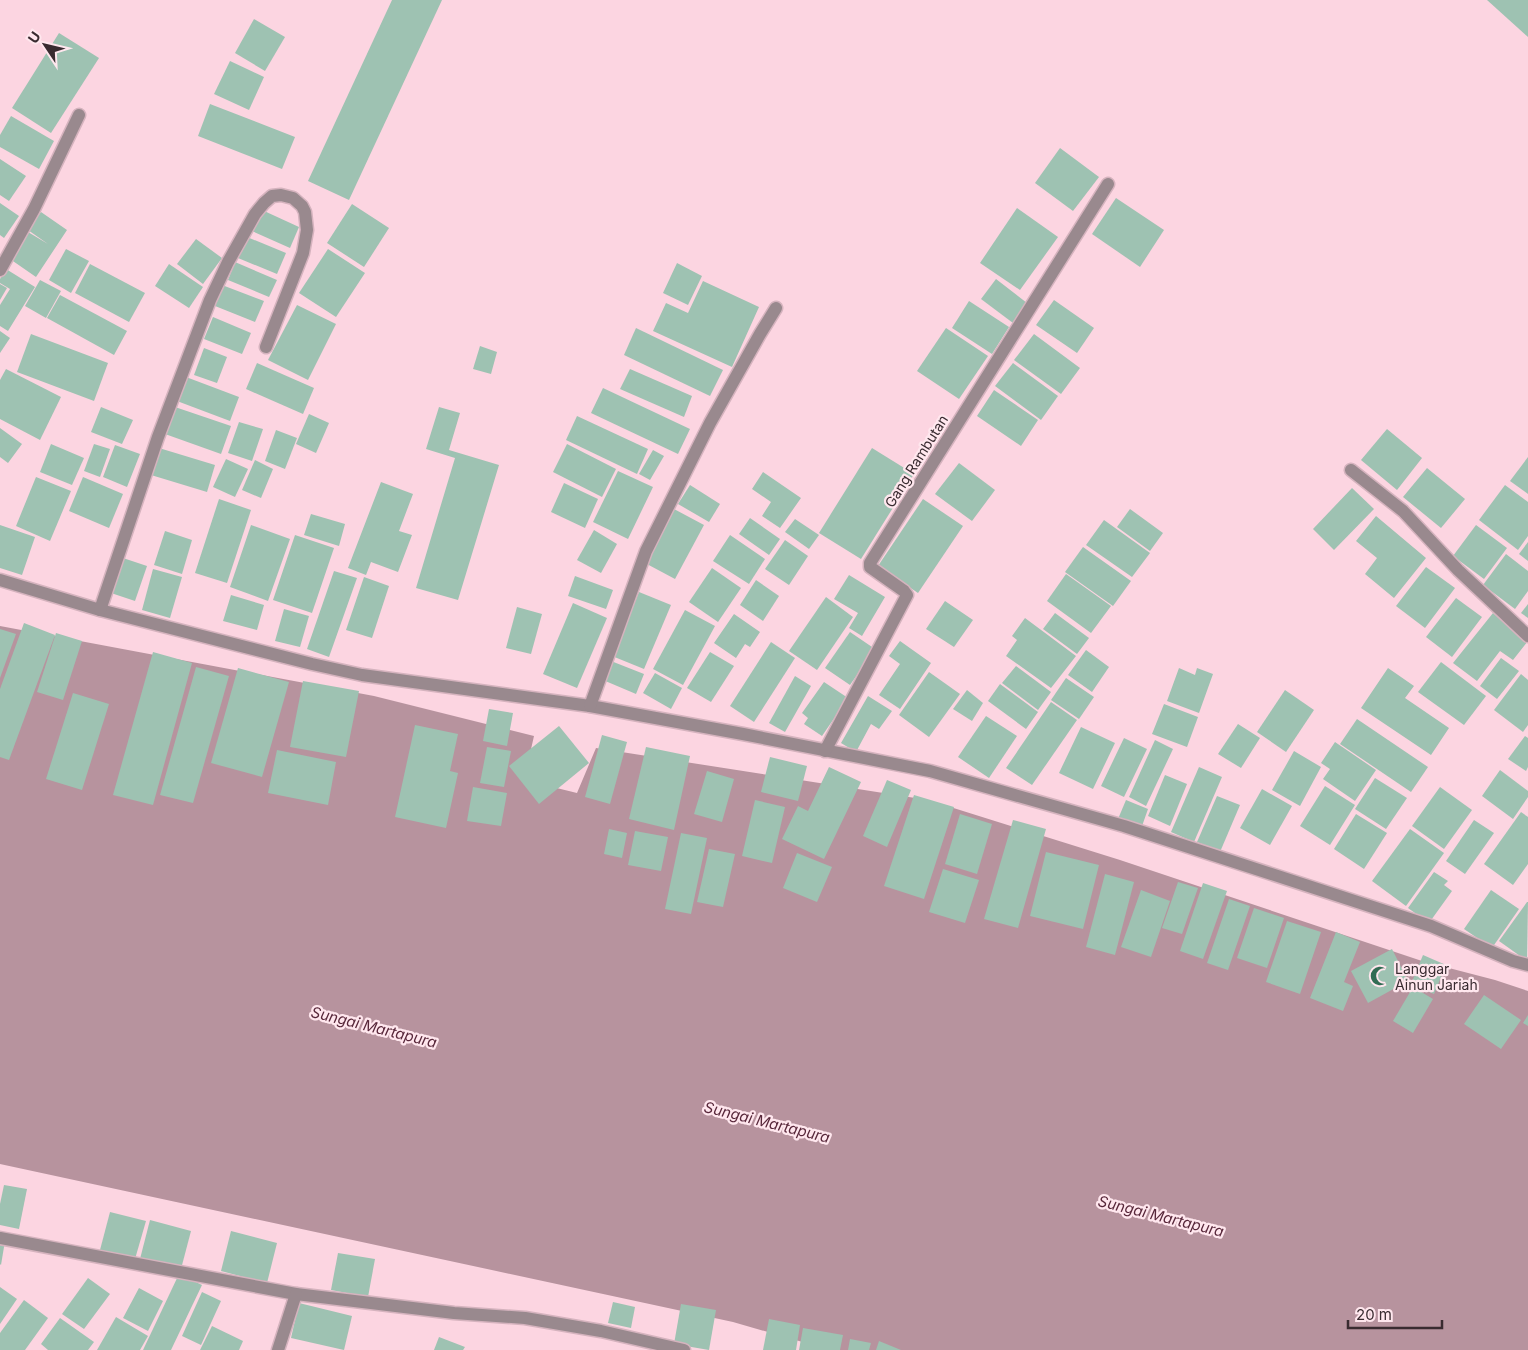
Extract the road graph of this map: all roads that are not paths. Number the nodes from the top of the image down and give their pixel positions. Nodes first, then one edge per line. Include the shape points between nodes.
1 (79, 115) dead end
2 (1108, 184) dead end
3 (0, 270) edge
4 (776, 308) dead end
5 (266, 347) dead end
6 (1351, 470) dead end
7 (0, 580) edge
8 (100, 610) junction
9 (1528, 636) edge
10 (590, 706) junction
11 (825, 750) junction
12 (1528, 965) edge
13 (0, 1238) edge
14 (296, 1294) junction
15 (278, 1350) edge
16 (684, 1350) edge

1 - 3 street via 34,209
2 - 11 street, Gang Rambutan via 870,562 870,567 907,595
4 - 10 street via 710,423 646,550
5 - 8 street via 302,252 307,230 302,206 281,194 272,196 255,214 210,300 158,437
6 - 9 street via 1403,511 1458,570
7 - 8 street
8 - 10 street via 362,675
10 - 11 street
11 - 12 street via 930,771 1124,826 1431,926
13 - 14 street
14 - 15 street
14 - 16 street via 525,1318

